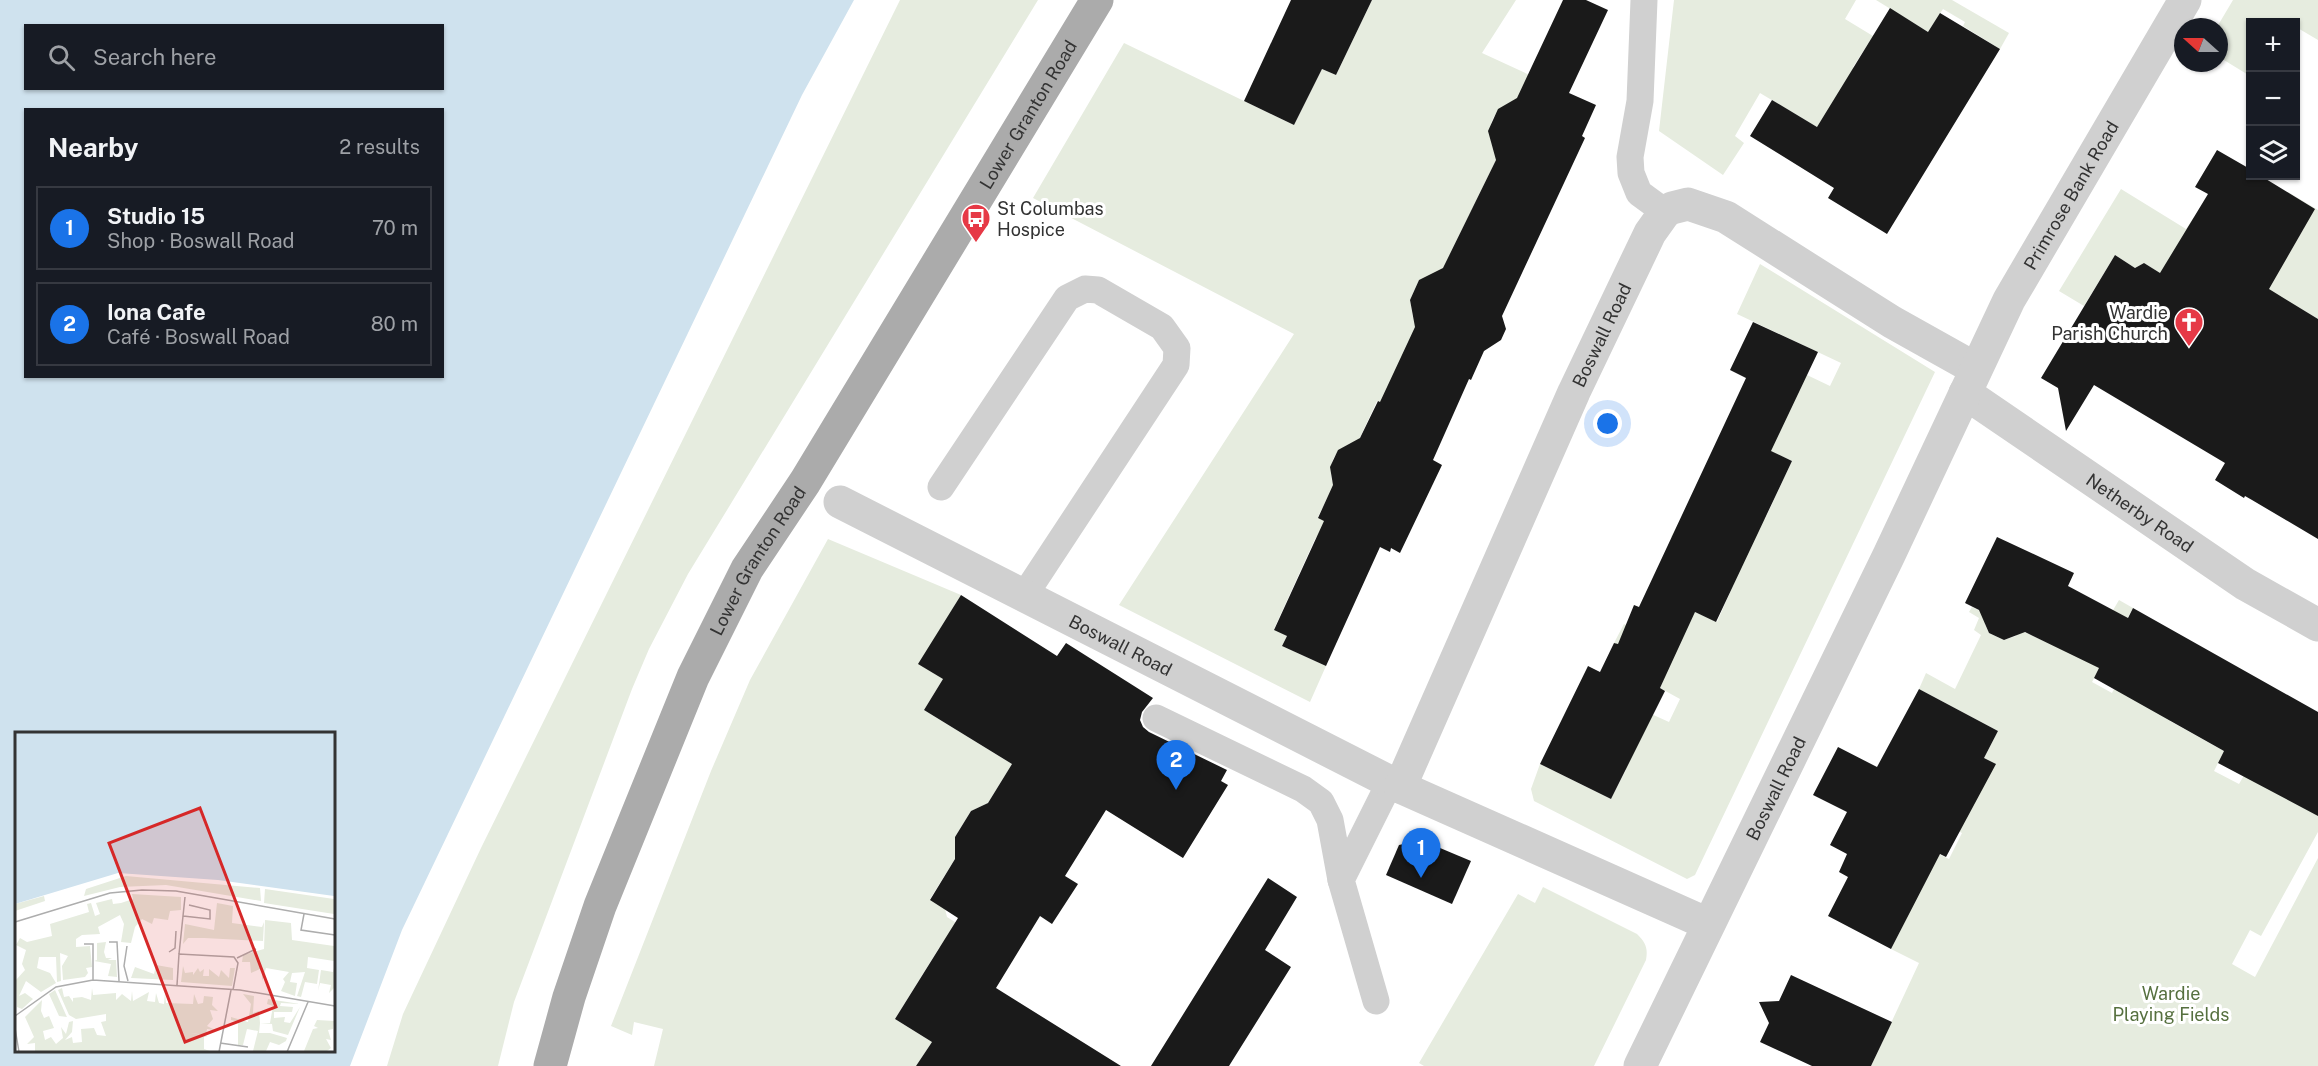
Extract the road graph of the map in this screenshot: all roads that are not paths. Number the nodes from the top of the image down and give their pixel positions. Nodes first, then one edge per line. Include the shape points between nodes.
1 (1096, 0) edge
2 (1644, 0) edge
3 (2185, 0) edge
4 (1665, 212) junction
5 (1971, 381) junction
6 (941, 487) dead end
7 (840, 502) dead end
8 (1024, 596) junction
9 (2318, 625) edge
10 (1156, 718) dead end
11 (1395, 784) junction
12 (1341, 880) junction
13 (1708, 924) junction
14 (1376, 1001) dead end
15 (550, 1066) edge
16 (1640, 1066) edge

1 - 15 main road, Lower Granton Road via 805,483 747,569 693,677 600,906
2 - 4 lane via 1640,101 1631,173 1639,193
3 - 5 street, Primrose Bank Road via 2009,300
4 - 5 street via 1688,204 1726,217 1892,322
4 - 11 street, Boswall Road via 1650,233 1574,392
5 - 9 street, Netherby Road via 2244,584
5 - 13 street, Boswall Road
6 - 8 lane via 1067,298 1084,289 1098,290 1162,327 1177,348 1176,365
7 - 8 street, Boswall Road
8 - 11 street, Boswall Road
10 - 12 lane via 1303,789 1321,802 1330,820
11 - 12 lane
11 - 13 street, Boswall Road
12 - 14 lane
13 - 16 street, Boswall Road

